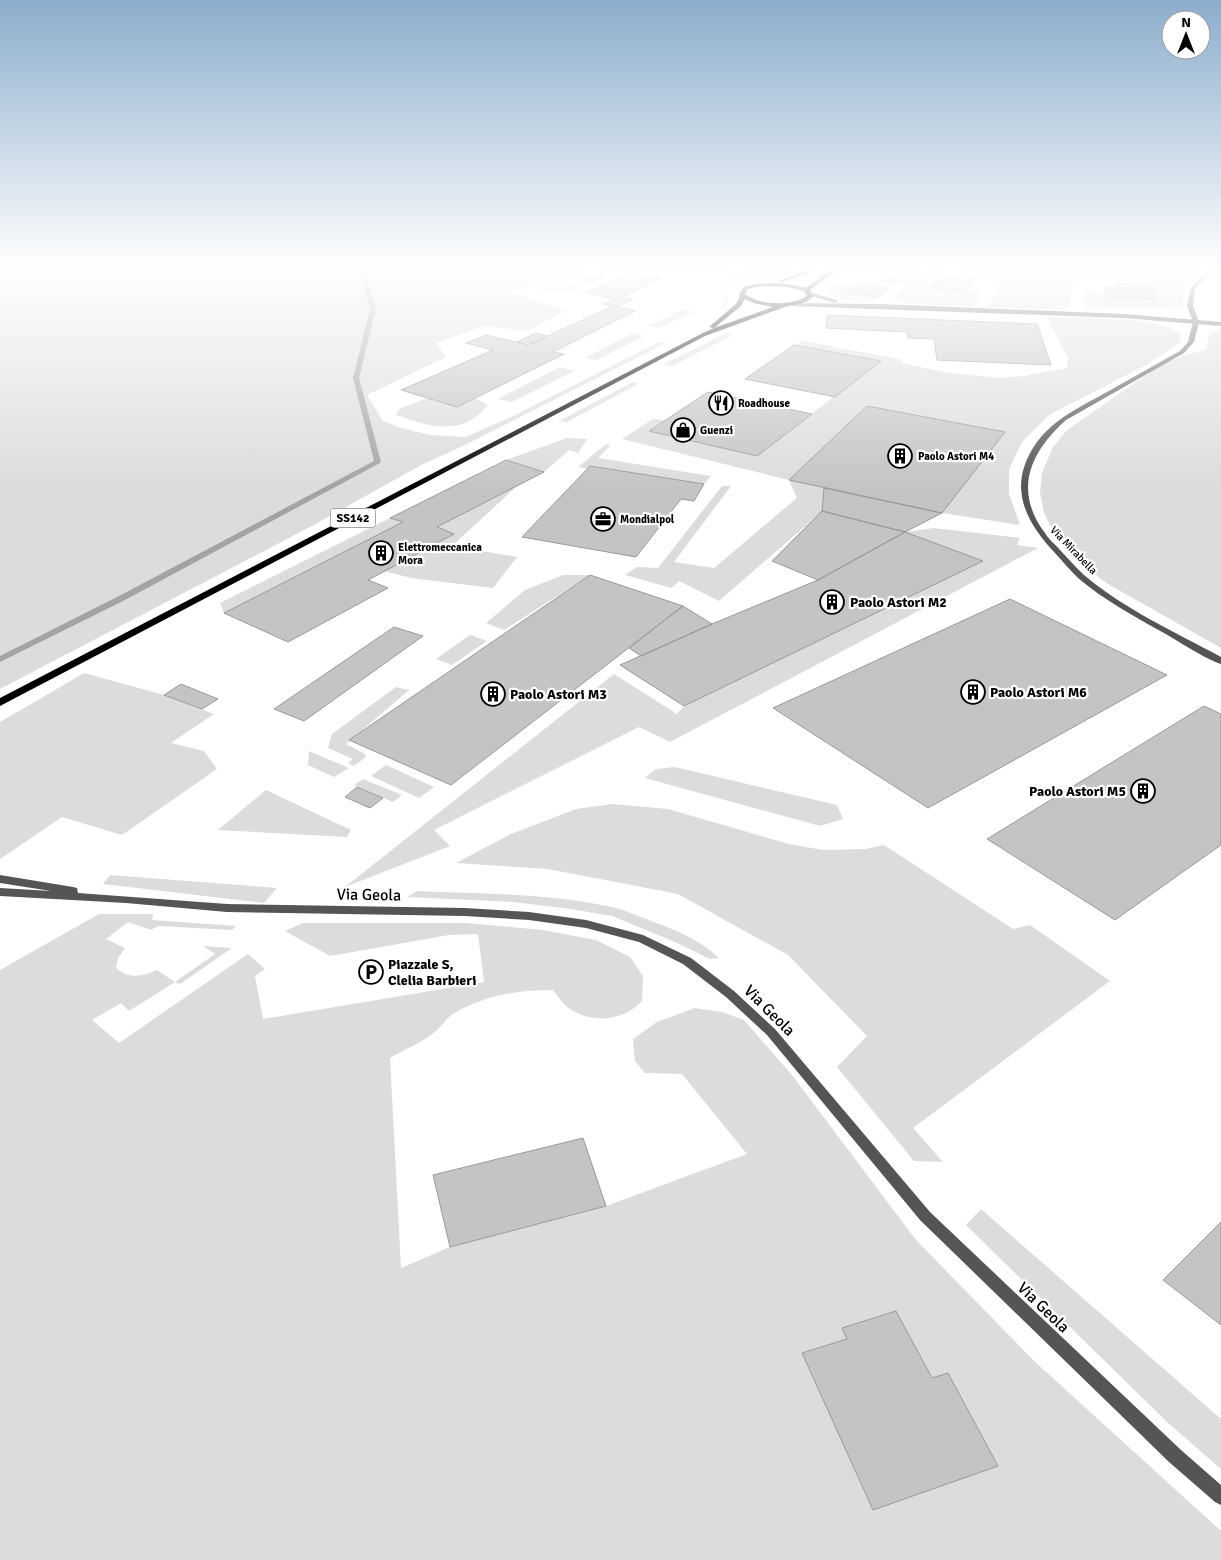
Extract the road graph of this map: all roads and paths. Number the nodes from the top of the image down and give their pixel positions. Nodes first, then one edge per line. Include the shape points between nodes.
1 (692, 341) edge
2 (1191, 341) edge
3 (1221, 661) edge
4 (0, 704) edge
5 (0, 879) edge
6 (0, 892) edge
7 (126, 899) junction
8 (1221, 1496) edge

1 - 4 main road, SS142
2 - 3 street, Via Mirabella via 1182,352 1050,430 1025,470 1024,487 1028,508 1039,531 1088,583
5 - 7 street, Via Geola
6 - 7 street, Via Geola
7 - 8 street, Via Geola via 227,908 529,916 586,924 643,939 687,961 730,994 771,1032 925,1216 1175,1456

